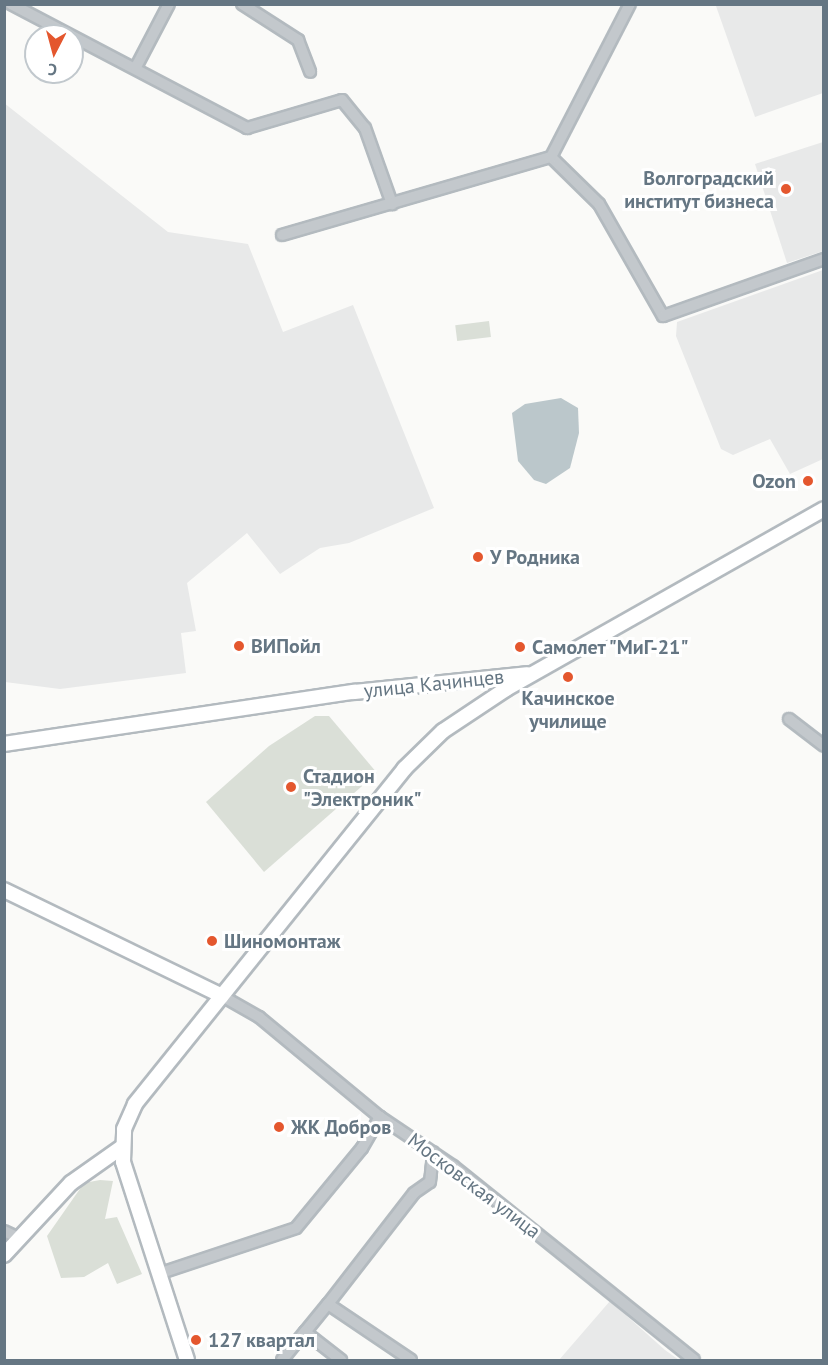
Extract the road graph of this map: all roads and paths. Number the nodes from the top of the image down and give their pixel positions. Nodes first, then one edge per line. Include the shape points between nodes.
1 (11, 4) edge
2 (169, 4) edge
3 (242, 4) edge
4 (630, 4) edge
5 (136, 66) junction
6 (310, 72) dead end
7 (551, 157) junction
8 (392, 204) junction
9 (282, 236) dead end
10 (824, 259) edge
11 (824, 509) edge
12 (538, 673) junction
13 (789, 719) dead end
14 (4, 744) edge
15 (824, 746) edge
16 (4, 890) edge
17 (222, 996) junction
18 (380, 1117) junction
19 (122, 1147) junction
20 (433, 1152) junction
21 (4, 1231) edge
22 (19, 1238) junction
23 (4, 1255) edge
24 (158, 1274) junction
25 (328, 1304) junction
26 (305, 1332) junction
27 (187, 1360) edge
28 (282, 1360) edge
29 (341, 1360) edge
30 (411, 1360) edge
31 (693, 1360) edge

1 - 5 street
2 - 5 street
3 - 6 street via 298,40
4 - 7 street
5 - 8 street via 247,128 342,100 365,128
7 - 8 street
7 - 10 street via 599,204 663,316
8 - 9 street
11 - 12 main road, улица Качинцев
12 - 14 main road, улица Качинцев via 342,694
12 - 17 main road via 465,716 404,769
13 - 15 street
16 - 17 main road
17 - 18 street, Московская улица via 259,1017
17 - 19 main road via 135,1104
18 - 20 street, Московская улица
18 - 24 street via 362,1148 296,1228
19 - 22 main road via 71,1183
19 - 24 main road
20 - 25 street via 430,1182 414,1193
20 - 31 street, Московская улица
21 - 22 street
22 - 23 main road
24 - 27 main road
25 - 26 street
25 - 30 street
26 - 28 street
26 - 29 street

